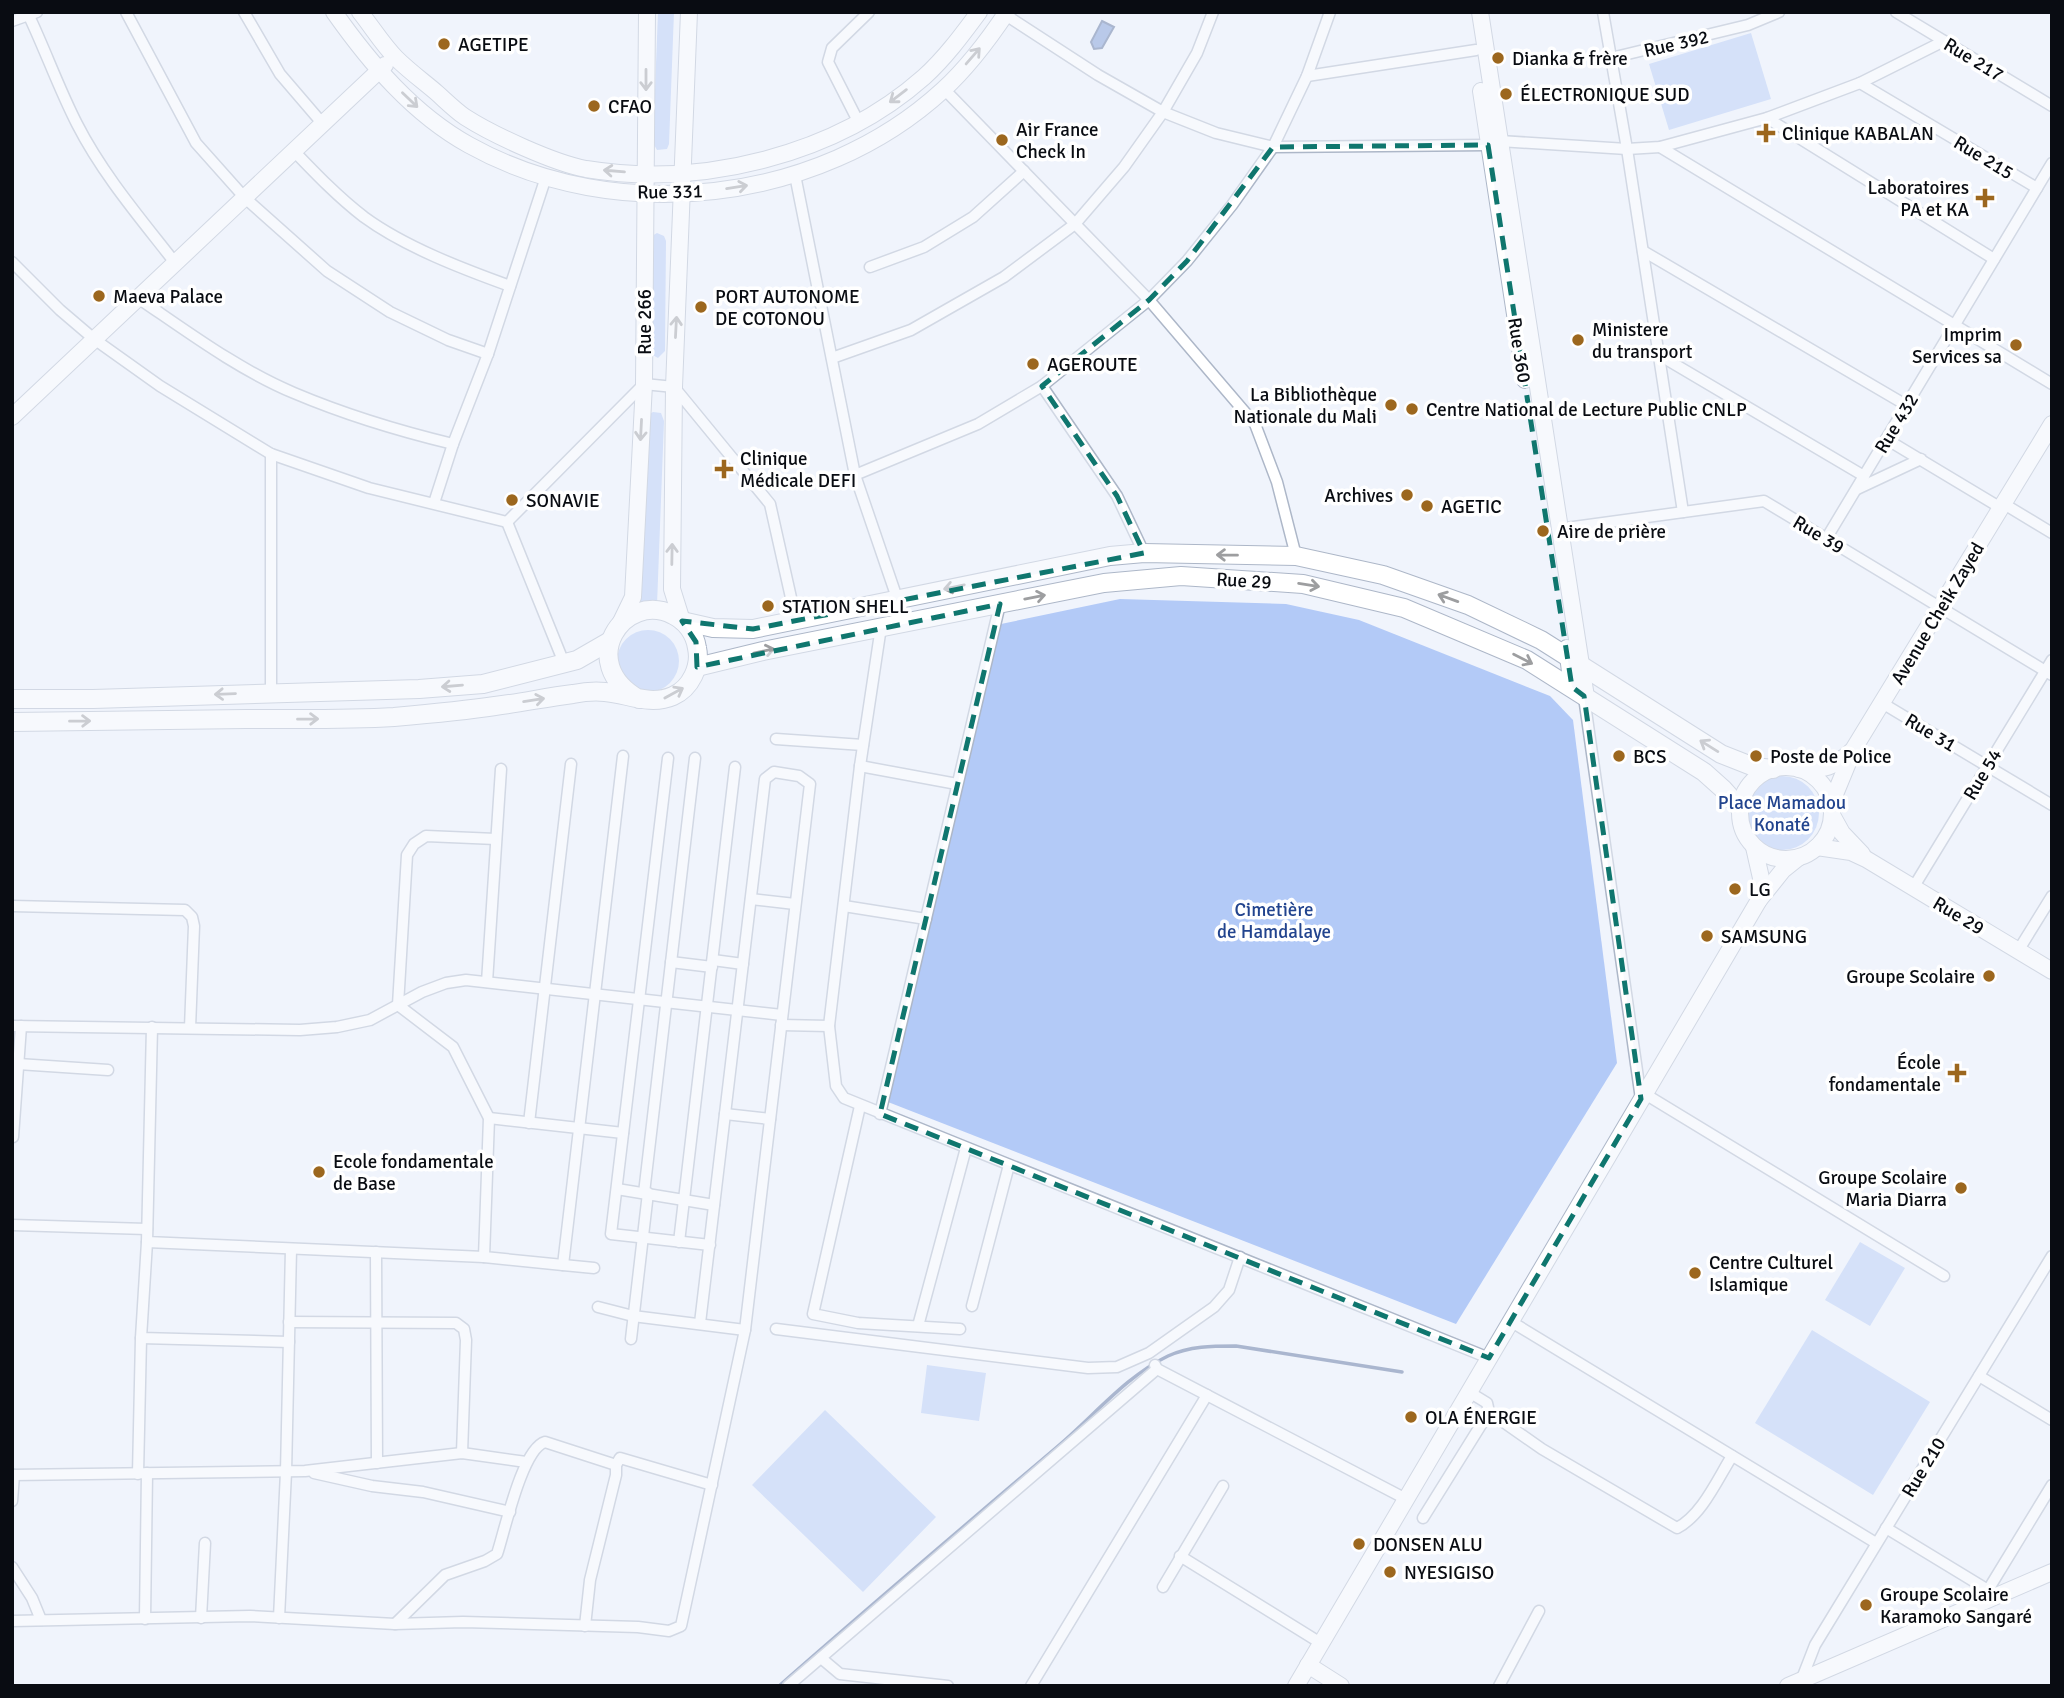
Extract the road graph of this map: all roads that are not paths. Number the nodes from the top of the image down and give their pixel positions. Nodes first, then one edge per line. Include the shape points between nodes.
1 (126, 12) edge
2 (244, 12) edge
3 (334, 12) edge
4 (360, 12) edge
5 (647, 12) edge
6 (689, 12) edge
7 (869, 12) edge
8 (979, 12) edge
9 (1213, 12) edge
10 (1329, 12) edge
11 (1471, 12) edge
12 (1480, 12) edge
13 (1603, 12) edge
14 (1779, 12) edge
15 (1896, 12) edge
16 (1004, 13) edge
17 (33, 14) edge
18 (12, 20) edge
19 (1944, 41) junction
20 (1476, 50) junction
21 (395, 57) junction
22 (1611, 58) junction
23 (379, 69) junction
24 (1307, 76) junction
25 (1860, 83) junction
26 (944, 89) junction
27 (2052, 106) edge
28 (1163, 112) junction
29 (1767, 118) junction
30 (322, 123) junction
31 (859, 123) junction
32 (1494, 143) junction
33 (1273, 147) junction
34 (1660, 147) junction
35 (1627, 149) junction
36 (293, 150) junction
37 (2052, 163) edge
38 (1024, 171) junction
39 (682, 172) junction
40 (645, 173) junction
41 (795, 175) junction
42 (546, 177) junction
43 (2037, 188) junction
44 (645, 192) junction
45 (682, 194) junction
46 (245, 198) junction
47 (1075, 224) junction
48 (1643, 251) junction
49 (1994, 259) junction
50 (12, 262) edge
51 (176, 264) junction
52 (870, 267) dead end
53 (510, 286) junction
54 (138, 299) junction
55 (1149, 300) junction
56 (1954, 325) junction
57 (94, 339) junction
58 (488, 354) junction
59 (1659, 355) junction
60 (832, 358) junction
61 (644, 384) junction
62 (2052, 384) edge
63 (1042, 386) junction
64 (674, 387) junction
65 (1906, 405) junction
66 (12, 417) edge
67 (2052, 424) edge
68 (1886, 439) junction
69 (453, 444) junction
70 (271, 454) junction
71 (1921, 459) junction
72 (855, 475) junction
73 (1864, 476) junction
74 (1855, 490) junction
75 (434, 503) junction
76 (2002, 505) junction
77 (1683, 512) junction
78 (507, 522) junction
79 (1559, 528) junction
80 (2052, 533) edge
81 (1826, 539) junction
82 (1144, 553) junction
83 (1296, 556) junction
84 (897, 598) junction
85 (1000, 604) junction
86 (1940, 608) junction
87 (796, 620) junction
88 (682, 621) junction
89 (881, 627) junction
90 (614, 634) junction
91 (2052, 660) edge
92 (1575, 662) junction
93 (564, 663) junction
94 (697, 667) junction
95 (2048, 673) edge
96 (271, 693) junction
97 (1581, 693) junction
98 (12, 699) edge
99 (639, 699) junction
100 (1882, 703) junction
101 (12, 722) edge
102 (776, 739) dead end
103 (863, 745) junction
104 (1853, 750) junction
105 (622, 756) dead end
106 (667, 758) dead end
107 (695, 758) dead end
108 (571, 764) dead end
109 (860, 766) junction
110 (1987, 766) junction
111 (735, 767) dead end
112 (501, 769) dead end
113 (1773, 769) junction
114 (1799, 769) junction
115 (957, 784) junction
116 (2052, 805) edge
117 (1740, 808) junction
118 (1832, 810) junction
119 (496, 839) junction
120 (1754, 847) junction
121 (1817, 848) junction
122 (1798, 858) junction
123 (1866, 859) junction
124 (1913, 888) junction
125 (2052, 896) edge
126 (751, 899) junction
127 (1759, 900) junction
128 (795, 904) junction
129 (12, 906) edge
130 (844, 906) junction
131 (926, 919) junction
132 (2018, 951) junction
133 (671, 962) junction
134 (712, 963) junction
135 (743, 964) junction
136 (2052, 971) edge
137 (487, 982) junction
138 (545, 988) junction
139 (594, 994) junction
140 (639, 999) junction
141 (666, 1002) junction
142 (398, 1004) junction
143 (707, 1006) junction
144 (737, 1010) junction
145 (782, 1020) junction
146 (17, 1026) edge
147 (830, 1026) junction
148 (152, 1027) junction
149 (190, 1028) junction
150 (18, 1064) junction
151 (108, 1070) dead end
152 (1643, 1096) junction
153 (860, 1106) junction
154 (725, 1114) junction
155 (880, 1114) junction
156 (489, 1118) junction
157 (770, 1119) junction
158 (529, 1123) junction
159 (579, 1128) junction
160 (623, 1133) junction
161 (13, 1137) edge
162 (966, 1148) junction
163 (1009, 1165) junction
164 (617, 1189) junction
165 (646, 1193) junction
166 (684, 1199) junction
167 (714, 1205) junction
168 (12, 1225) edge
169 (148, 1229) junction
170 (643, 1238) junction
171 (147, 1242) junction
172 (679, 1242) junction
173 (710, 1245) junction
174 (291, 1249) junction
175 (376, 1252) junction
176 (2052, 1256) edge
177 (484, 1257) junction
178 (1240, 1257) junction
179 (563, 1265) junction
180 (594, 1268) dead end
181 (1944, 1276) dead end
182 (972, 1306) dead end
183 (597, 1307) dead end
184 (633, 1316) junction
185 (1510, 1321) junction
186 (289, 1322) junction
187 (701, 1323) junction
188 (376, 1324) junction
189 (918, 1326) junction
190 (776, 1329) dead end
191 (960, 1329) dead end
192 (745, 1330) junction
193 (141, 1338) junction
194 (631, 1339) dead end
195 (289, 1342) junction
196 (1149, 1353) junction
197 (1489, 1358) junction
198 (1157, 1369) junction
199 (1979, 1376) junction
200 (1469, 1392) junction
201 (1207, 1395) junction
202 (1489, 1412) junction
203 (2052, 1420) edge
204 (462, 1453) junction
205 (1732, 1456) junction
206 (526, 1462) junction
207 (377, 1463) junction
208 (616, 1465) junction
209 (305, 1471) junction
210 (286, 1472) junction
211 (143, 1474) junction
212 (13, 1475) edge
213 (712, 1485) junction
214 (2052, 1485) edge
215 (1223, 1486) dead end
216 (1406, 1499) junction
217 (12, 1501) edge
218 (510, 1512) junction
219 (1423, 1518) dead end
220 (1886, 1528) junction
221 (205, 1543) dead end
222 (1876, 1543) junction
223 (1180, 1556) junction
224 (12, 1567) edge
225 (2052, 1572) edge
226 (1163, 1587) dead end
227 (1990, 1595) junction
228 (1539, 1611) dead end
229 (201, 1618) junction
230 (279, 1618) junction
231 (145, 1619) junction
232 (41, 1620) junction
233 (13, 1624) edge
234 (395, 1624) junction
235 (585, 1626) junction
236 (1320, 1642) junction
237 (821, 1658) junction
238 (1308, 1665) junction
239 (1795, 1684) edge
240 (788, 1686) edge
241 (948, 1686) edge
242 (1031, 1686) edge
243 (1296, 1686) edge
244 (1341, 1686) edge
245 (1499, 1686) edge

1 - 46 street via 196,144
2 - 30 street via 280,74
3 - 23 main road, Rue 331
4 - 21 main road, Rue 331
5 -> 40 main road, Rue 266
6 - 39 main road, Rue 266
7 - 31 street via 832,48 828,62
8 -> 31 main road, Rue 331 via 924,77
9 - 28 street via 1197,53
10 - 24 street
11 - 20 main road, Rue 360
12 - 32 main road
13 - 22 street
14 - 22 street, Rue 392 via 1748,25
15 - 19 street, Rue 217
26 -> 16 main road, Rue 331 via 993,34
16 - 28 street
17 - 18 street
17 - 51 street via 76,123 122,196
19 - 25 street
19 - 27 street, Rue 217
20 - 24 street
20 - 32 main road, Rue 360
21 - 23 main road
40 -> 21 main road, Rue 331 via 585,169 526,149 464,117
22 - 35 street
23 - 30 main road
23 -> 42 main road, Rue 331 via 424,113 468,144
24 - 33 street
25 - 29 street
25 - 43 street, Rue 215
26 - 38 street
26 - 41 main road, Rue 331 via 867,144
28 - 33 street via 1216,133
28 - 47 street via 1125,167
29 - 34 street
29 - 49 street
30 - 36 main road
31 - 39 main road, Rue 331 via 772,159 722,170
32 - 33 street
32 - 35 street
32 - 79 main road
32 - 92 main road, Rue 360
33 - 55 street via 1195,251
34 - 35 street
34 - 56 street
35 - 48 street
36 - 46 main road
36 - 53 street via 365,218 456,267
37 - 43 street, Rue 432
38 - 47 street
38 - 52 street via 973,217 924,247
39 - 40 main road, Rue 331
39 - 45 main road, Rue 266
40 - 44 main road, Rue 266
45 -> 41 main road, Rue 331
41 - 60 street
42 - 44 main road, Rue 331 via 590,189
42 - 53 street
43 - 49 street, Rue 432
44 - 45 main road, Rue 331
44 - 61 main road, Rue 266
64 -> 45 main road, Rue 266
46 - 51 main road
46 - 58 street via 327,271 390,312
47 - 55 street
47 - 60 street via 1004,277 911,330
48 - 59 street
48 - 65 street
49 - 56 street, Rue 432
50 - 57 street
51 - 54 main road
53 - 58 street
54 - 57 main road
54 - 69 street via 292,393 393,430
55 - 63 street
55 - 83 street via 1255,424 1277,482
56 - 62 street
56 - 65 street, Rue 432
57 - 66 main road
57 - 70 street
58 - 69 street
59 - 73 street
59 - 77 street
60 - 72 street
61 - 64 street
61 - 78 street
61 -> 90 main road, Rue 266 via 633,597
63 - 72 street via 978,424
63 - 82 street via 1117,496
64 - 87 street via 770,504
88 -> 64 main road, Rue 266 via 672,589
65 - 68 street, Rue 432
67 - 76 main road, Avenue Cheik Zayed
68 - 71 street
68 - 73 street, Rue 432
69 - 75 street
70 - 75 street via 369,488
70 - 96 street
71 - 74 street
71 - 76 street
72 - 84 street
73 - 74 street, Rue 432
74 - 81 street, Rue 432
75 - 78 street
76 - 80 street
76 - 86 main road, Avenue Cheik Zayed
77 - 79 street, Rue 39
77 - 81 street, Rue 39 via 1764,501
78 - 93 street
79 - 92 main road
81 - 86 street, Rue 39
83 -> 82 main road
82 -> 84 main road
92 -> 83 main road via 1468,605 1383,575
84 - 87 main road
85 - 89 main road, Rue 29
85 -> 97 main road, Rue 29 via 1104,583 1181,576 1303,584 1404,608 1527,660
85 - 115 street
86 - 95 street, Rue 39
86 - 100 main road, Avenue Cheik Zayed
87 - 88 main road via 753,629
88 - 90 main road via 672,614 636,613
88 - 94 main road via 696,642
94 -> 89 main road, Rue 29
89 - 103 street
90 - 93 main road via 577,660
90 - 99 main road via 608,659 612,676
91 - 95 street, Rue 54
92 - 97 main road, Rue 360
113 -> 92 main road via 1721,754
93 -> 96 main road via 483,684
99 -> 94 main road via 657,701 675,695 689,683
95 - 110 street, Rue 54
96 -> 98 main road
97 - 117 main road, Rue 29 via 1704,772
97 - 152 street
101 -> 99 main road via 393,717 575,694 605,692
100 - 104 main road, Avenue Cheik Zayed
100 - 110 street, Rue 31
102 - 103 street
103 - 109 street
104 - 114 main road, Avenue Cheik Zayed via 1824,770
104 - 118 main road
105 - 139 street
106 - 140 street
107 - 133 street
108 - 138 street
109 - 115 street
109 - 130 street
110 - 116 street, Rue 31
110 - 124 street, Rue 54
111 - 134 street
112 - 119 street
113 - 114 main road
113 - 117 main road via 1750,783
114 - 118 main road via 1820,782
115 - 131 street
117 - 120 main road via 1742,829
118 - 121 main road via 1828,833
118 - 123 main road, Rue 29 via 1842,833
119 - 137 street
119 - 142 street via 426,836 407,855
120 - 122 main road via 1767,856
120 - 127 main road via 1761,878
121 - 122 main road
121 - 123 main road, Rue 29 via 1851,852
122 - 127 main road
123 - 124 main road, Rue 29
124 - 132 main road, Rue 29
125 - 132 street
126 - 128 street
126 - 128 street via 765,779 774,772 799,776 810,784
126 - 135 street
127 - 152 main road
128 - 145 street
129 - 149 street via 185,910 194,926
130 - 131 street
130 - 147 street
131 - 155 street
132 - 136 main road, Rue 29
133 - 134 street
133 - 141 street
134 - 135 street
134 - 143 street
135 - 144 street
137 - 138 street
137 - 142 street via 446,983
138 - 139 street
138 - 158 street
139 - 140 street
139 - 159 street
140 - 141 street
140 - 160 street
141 - 143 street
141 - 165 street
142 - 149 street via 370,1020 337,1027
142 - 156 street via 453,1047
143 - 144 street
143 - 166 street
144 - 145 street
144 - 154 street
145 - 147 street
145 - 157 street
146 - 148 street
146 - 150 street
147 - 153 street via 836,1087 844,1098
148 - 149 street
148 - 169 street
150 - 151 street
150 - 161 street
152 - 181 street
152 - 185 main road
153 - 155 street
153 - 189 street via 813,1314 858,1323
154 - 157 street
154 - 167 street
155 - 162 street
156 - 158 street
156 - 177 street
157 - 192 street
158 - 159 street
159 - 160 street
159 - 179 street
160 - 164 street
162 - 163 street
162 - 189 street
163 - 178 street
163 - 182 street
164 - 165 street
164 - 170 street via 611,1234
165 - 166 street
165 - 170 street
166 - 167 street
166 - 172 street
167 - 173 street
168 - 169 street
169 - 171 street
170 - 172 street
170 - 184 street
171 - 174 street
171 - 193 street
172 - 173 street
173 - 187 street
174 - 175 street
174 - 186 street
175 - 177 street
175 - 188 street
176 - 199 street, Rue 210
177 - 179 street
178 - 196 street via 1229,1290 1214,1307
178 - 197 street
179 - 180 street
183 - 184 street
184 - 187 street
184 - 194 street
185 - 197 main road
185 - 205 street
186 - 188 street
186 - 195 street
187 - 192 street
188 - 204 street via 456,1323 464,1329
188 - 207 street
189 - 191 street
190 - 196 street via 1088,1368 1117,1367
192 - 213 street
193 - 195 street
193 - 211 street
195 - 210 street
196 - 198 street
197 - 200 main road
198 - 201 street
198 - 237 street
199 - 203 street
199 - 220 street, Rue 210
200 - 202 street via 1487,1403
200 - 216 main road
201 - 216 street
201 - 242 street
202 - 205 street via 1542,1449 1677,1528 1701,1505
202 - 219 street
204 - 206 street
204 - 207 street
205 - 222 street
206 - 208 street via 545,1442
206 - 218 street
207 - 209 street
208 - 213 street via 622,1457
208 - 235 street via 590,1580
209 - 210 street
209 - 218 street
210 - 211 street
210 - 230 street
211 - 212 street
211 - 231 street
212 - 217 street
213 - 235 street via 681,1626 669,1631
214 - 227 street
215 - 223 street
216 - 236 main road
218 - 234 street via 497,1555 445,1575
220 - 222 street, Rue 210
220 - 227 street
221 - 229 street
222 - 239 street, Rue 210
223 - 226 street
223 - 236 street
224 - 232 street
225 - 227 main road
227 - 239 main road
228 - 245 street
229 - 230 street
229 - 231 street
230 - 234 street
231 - 232 street
232 - 233 street
234 - 235 street
236 - 238 main road
237 - 240 street
237 - 241 street via 840,1674
238 - 243 main road
238 - 244 main road

